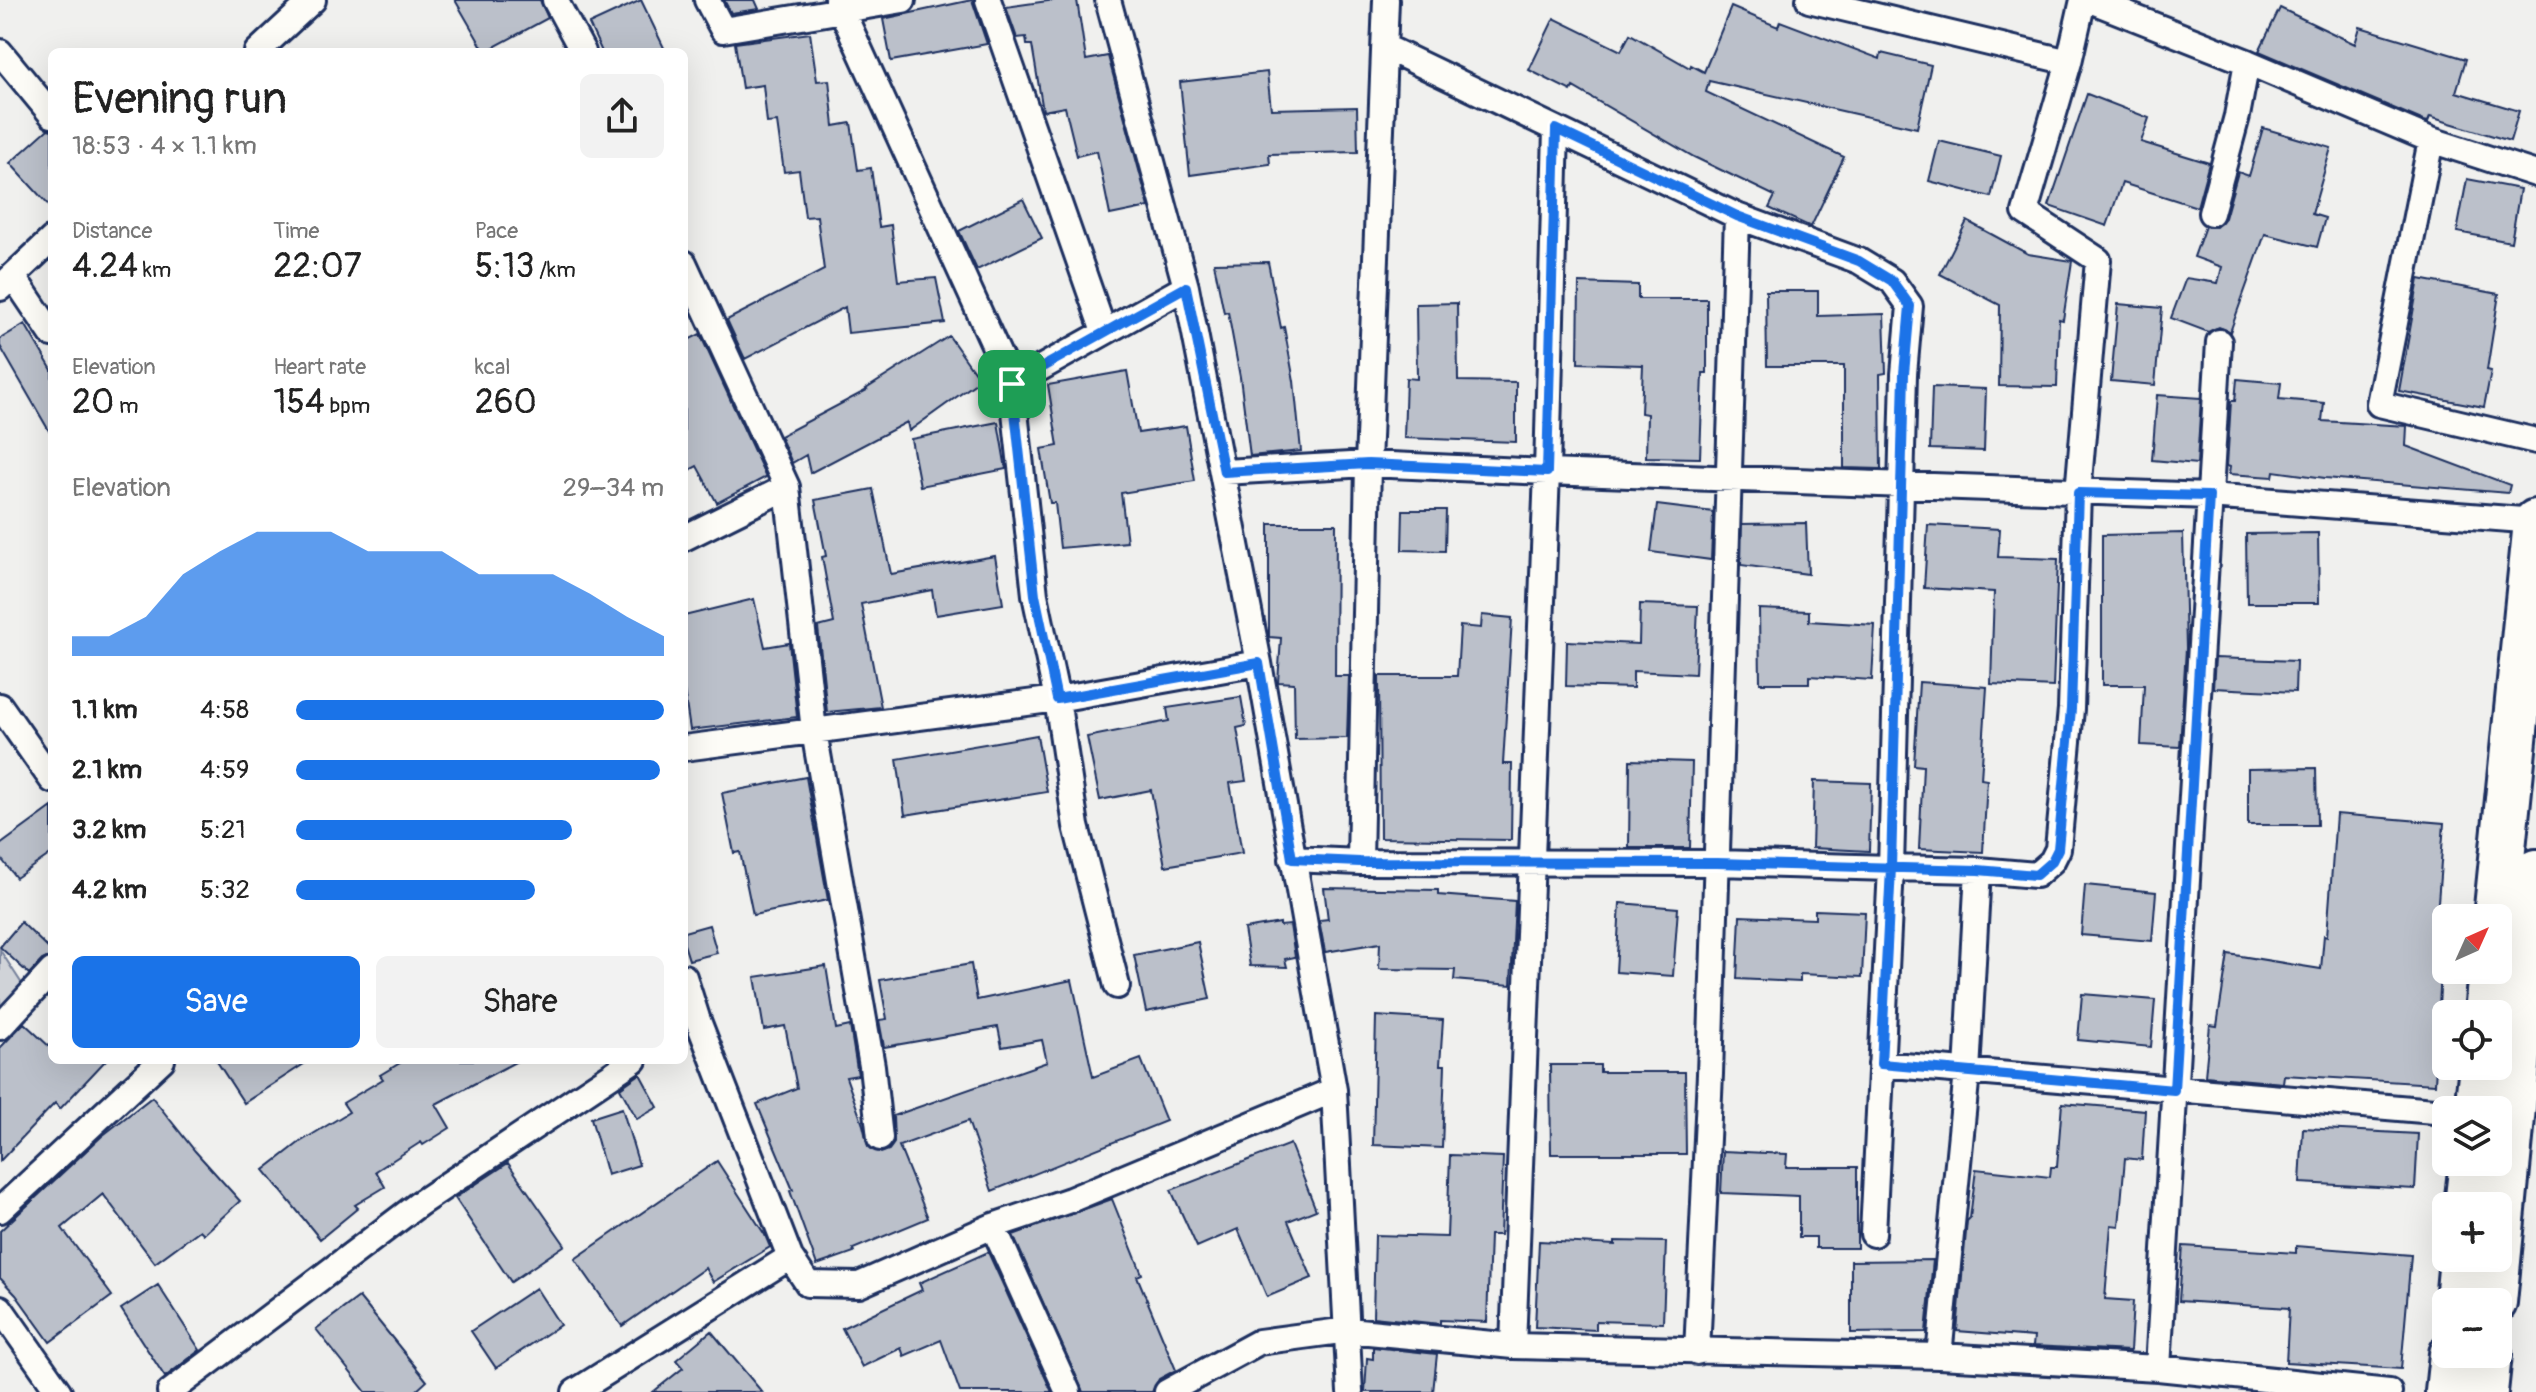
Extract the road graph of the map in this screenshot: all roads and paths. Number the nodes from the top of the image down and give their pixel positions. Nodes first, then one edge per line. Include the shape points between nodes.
1 (555, 0) edge
2 (707, 0) edge
3 (903, 0) edge
4 (988, 0) edge
5 (1108, 0) edge
6 (1386, 0) edge
7 (1809, 0) edge
8 (2083, 0) edge
9 (2090, 0) edge
10 (301, 4) edge
11 (840, 6) edge
12 (1385, 47) junction
13 (261, 48) edge
14 (581, 48) edge
15 (0, 52) edge
16 (2069, 62) junction
17 (2247, 62) junction
18 (48, 110) edge
19 (1556, 129) junction
20 (2431, 140) junction
21 (2536, 174) edge
22 (2211, 213) dead end
23 (1737, 216) junction
24 (48, 243) edge
25 (7, 282) edge
26 (1186, 287) junction
27 (689, 288) edge
28 (48, 329) edge
29 (1104, 332) junction
30 (2219, 342) dead end
31 (1012, 384) junction
32 (2536, 441) edge
33 (1368, 464) junction
34 (1224, 472) junction
35 (1547, 472) junction
36 (1729, 478) junction
37 (1901, 485) junction
38 (787, 487) junction
39 (2078, 493) junction
40 (2209, 496) junction
41 (2536, 521) edge
42 (688, 536) edge
43 (1259, 663) junction
44 (1057, 699) junction
45 (0, 706) edge
46 (2527, 713) edge
47 (814, 731) junction
48 (688, 747) edge
49 (48, 774) edge
50 (1292, 859) junction
51 (1360, 862) junction
52 (1530, 862) junction
53 (1717, 863) junction
54 (1891, 868) junction
55 (1978, 870) junction
56 (2536, 872) edge
57 (2498, 904) edge
58 (48, 975) edge
59 (1117, 986) dead end
60 (690, 1022) edge
61 (0, 1027) edge
62 (158, 1064) edge
63 (628, 1064) edge
64 (1881, 1064) junction
65 (1967, 1072) junction
66 (1334, 1090) junction
67 (2174, 1090) junction
68 (2432, 1111) edge
69 (880, 1138) dead end
70 (0, 1210) edge
71 (993, 1226) junction
72 (1873, 1234) dead end
73 (790, 1257) junction
74 (2495, 1288) edge
75 (0, 1308) edge
76 (1348, 1330) junction
77 (1513, 1346) junction
78 (1697, 1352) junction
79 (1939, 1356) junction
80 (2158, 1368) junction
81 (2451, 1368) edge
82 (2488, 1368) edge
83 (59, 1392) edge
84 (170, 1392) edge
85 (575, 1392) edge
86 (1068, 1392) edge
87 (1167, 1392) edge
88 (1350, 1392) edge
89 (2389, 1392) edge
90 (2448, 1392) edge
91 (2485, 1392) edge

1 - 14 street
2 - 11 street via 723,30
3 - 11 street
4 - 29 street
5 - 26 street
6 - 12 street
7 - 16 street
8 - 16 street
9 - 17 street
10 - 13 street
11 - 31 street
12 - 19 street
12 - 33 street
15 - 18 street
16 - 39 street via 2025,212 2098,260
17 - 20 street
17 - 22 street
19 - 23 street
19 - 35 street
20 - 21 street
20 - 32 street via 2379,404
23 - 36 street
23 - 37 street via 1859,261 1892,281 1910,306
24 - 25 street
25 - 28 street
26 - 29 street
26 - 34 street
27 - 38 street
29 - 31 street
30 - 40 street
31 - 44 street via 1035,595
33 - 34 street
33 - 35 street
33 - 51 street
34 - 43 street
35 - 36 street
35 - 52 street
36 - 37 street
36 - 53 street
37 - 39 street
37 - 54 street
38 - 42 street
38 - 47 street
39 - 40 street
39 - 55 street via 2071,709 2058,849 2036,875
40 - 41 street
40 - 67 street
41 - 46 highway
43 - 44 street
43 - 50 street
44 - 47 street
44 - 59 street via 1076,826
45 - 49 street
46 - 57 highway
47 - 48 street
47 - 69 street
50 - 51 street
50 - 66 street
51 - 52 street
52 - 53 street
52 - 77 street
53 - 54 street
53 - 78 street
54 - 55 street
54 - 64 street
55 - 65 street
56 - 74 highway
58 - 61 street
60 - 73 street
62 - 70 street
63 - 84 street via 420,1203
64 - 65 street
64 - 72 street
65 - 67 street
65 - 79 street
66 - 71 street via 1070,1200
66 - 76 street
67 - 68 street
67 - 80 street
71 - 73 street via 859,1285 808,1284
71 - 86 street
73 - 85 street
75 - 83 street
76 - 77 street
76 - 87 street via 1259,1342
76 - 88 street
77 - 78 street
78 - 79 street
79 - 80 street
80 - 89 street
81 - 90 highway
82 - 91 highway

